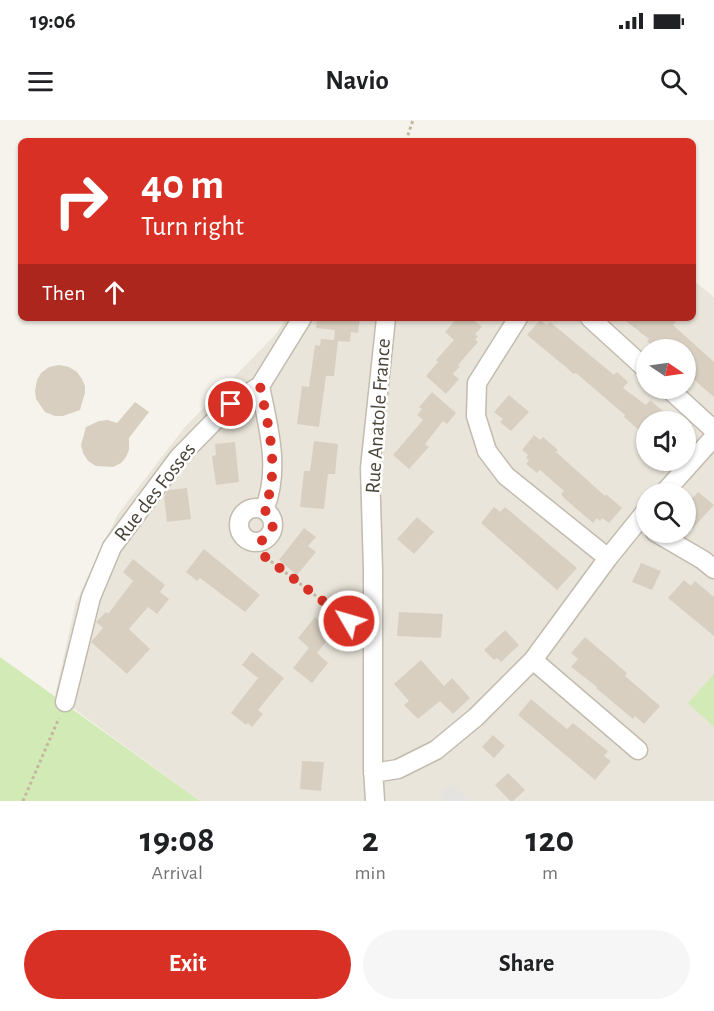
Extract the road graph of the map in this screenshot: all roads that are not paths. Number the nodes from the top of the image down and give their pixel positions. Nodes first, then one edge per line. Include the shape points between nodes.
1 (300, 321) edge
2 (386, 321) edge
3 (516, 321) edge
4 (593, 321) edge
5 (636, 360) edge
6 (260, 386) junction
7 (680, 399) edge
8 (714, 430) edge
9 (714, 437) edge
10 (673, 483) edge
11 (264, 510) junction
12 (636, 528) edge
13 (674, 543) edge
14 (608, 558) junction
15 (714, 568) edge
16 (533, 660) junction
17 (65, 702) road end
18 (638, 750) dead end
19 (373, 773) junction
20 (375, 801) edge

1 - 6 street, Rue des Fosses
2 - 19 street, Rue Anatole France via 370,468
3 - 14 street via 477,383 476,416 487,451 506,476
4 - 5 street
6 - 11 street via 273,451 271,494
6 - 17 street, Rue des Fosses via 231,404 179,457 112,547 91,597
7 - 8 street
9 - 10 street
11 - 11 street via 272,518 273,529 261,541 250,541 242,533 241,518 248,510
12 - 14 street
13 - 15 street
14 - 16 street
16 - 18 street
16 - 19 street via 476,717 436,750 398,769
19 - 20 street, Rue Anatole France

